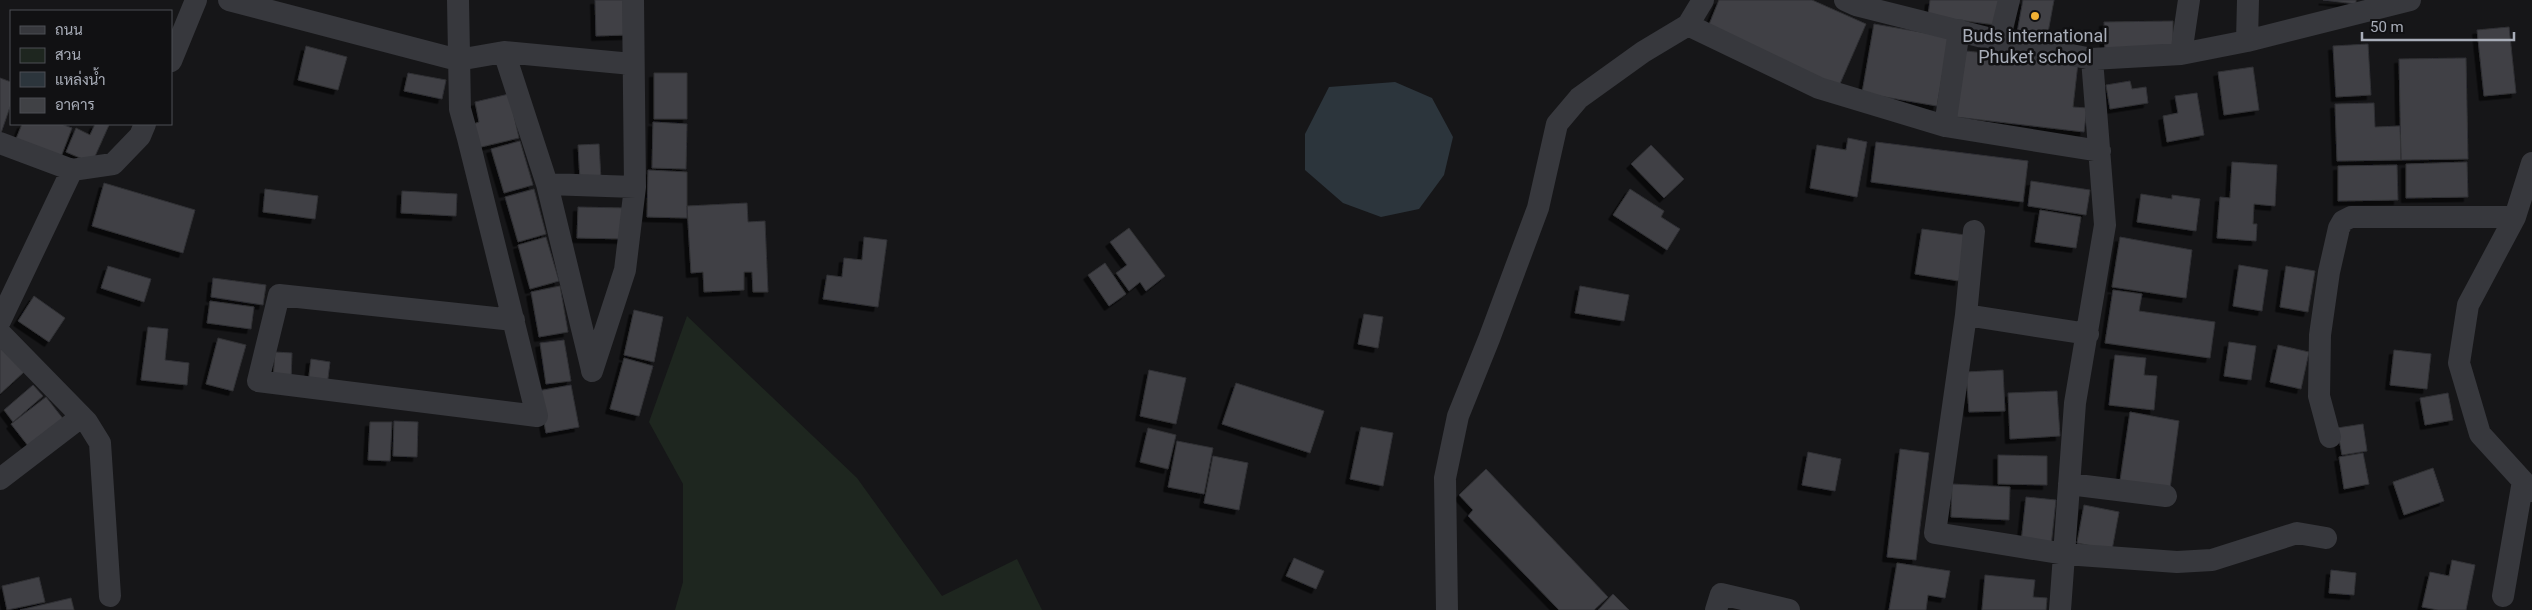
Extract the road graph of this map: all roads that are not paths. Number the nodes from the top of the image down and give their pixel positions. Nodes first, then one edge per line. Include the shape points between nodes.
1 (196, 0) edge
2 (230, 0) edge
3 (458, 0) edge
4 (633, 0) edge
5 (1704, 0) edge
6 (1845, 0) edge
7 (2009, 0) edge
8 (2189, 0) edge
9 (2248, 0) edge
10 (2410, 0) edge
11 (1874, 4) edge
12 (1688, 26) junction
13 (1960, 30) junction
14 (1999, 41) junction
15 (2247, 41) junction
16 (504, 52) junction
17 (2181, 54) junction
18 (172, 59) edge
19 (2092, 59) junction
20 (458, 60) junction
21 (632, 64) junction
22 (146, 125) edge
23 (1946, 126) junction
24 (0, 143) edge
25 (2100, 151) junction
26 (2532, 164) edge
27 (72, 170) junction
28 (547, 184) junction
29 (635, 187) junction
30 (2515, 217) junction
31 (1974, 231) dead end
32 (1966, 315) junction
33 (514, 320) junction
34 (0, 321) edge
35 (0, 333) edge
36 (2088, 334) junction
37 (81, 417) junction
38 (2330, 437) dead end
39 (0, 479) edge
40 (2069, 484) junction
41 (2528, 486) edge
42 (2166, 496) dead end
43 (2326, 538) dead end
44 (2065, 554) junction
45 (110, 596) dead end
46 (2502, 596) dead end
47 (1447, 610) edge
48 (1716, 610) edge
49 (1789, 610) edge
50 (2060, 610) edge

1 - 18 street
2 - 20 street
3 - 20 street
4 - 21 street
5 - 12 street
6 - 11 street
7 - 14 street
8 - 17 street
9 - 15 street
10 - 15 street
11 - 13 street
12 - 23 street via 1820,88
12 - 47 street via 1643,52 1580,98 1558,124 1538,208 1458,416 1446,478
13 - 14 street
13 - 23 street
14 - 19 street
15 - 17 street
16 - 20 street
16 - 21 street
16 - 28 street
17 - 19 street
19 - 25 street
20 - 33 street via 460,109
21 - 29 street
22 - 27 street via 140,136 113,164
23 - 25 street
24 - 27 street
25 - 36 street via 2105,225
26 - 30 street
27 - 34 street
28 - 29 street
28 - 29 street via 592,371 625,270
30 - 38 street via 2351,217 2343,221 2329,272 2318,359 2318,396
30 - 41 street via 2468,305 2459,363 2480,434
31 - 32 street
32 - 36 street
32 - 44 street via 1935,533
33 - 33 street via 537,416 258,381 279,295
35 - 37 street
36 - 40 street via 2075,403
37 - 39 street
37 - 45 street via 100,443
40 - 42 street
40 - 44 street
41 - 46 street
43 - 44 street via 2297,533 2212,560 2177,562
44 - 50 street
48 - 49 street via 1721,594

